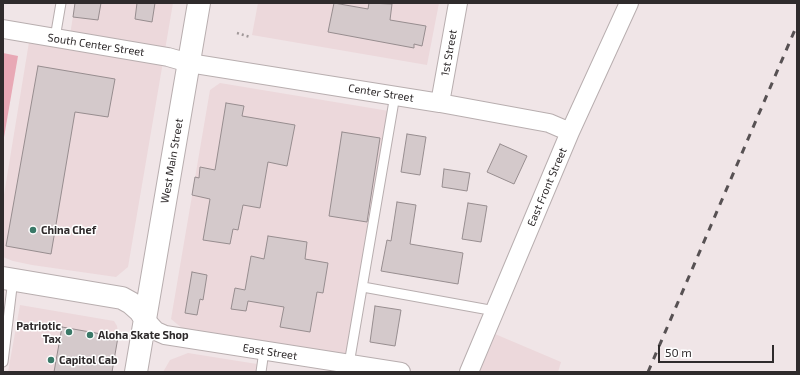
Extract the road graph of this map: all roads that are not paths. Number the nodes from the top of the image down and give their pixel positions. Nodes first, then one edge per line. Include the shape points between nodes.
1 (61, 3) edge
2 (199, 3) edge
3 (458, 3) edge
4 (629, 3) edge
5 (3, 29) edge
6 (54, 38) junction
7 (189, 63) junction
8 (396, 95) junction
9 (440, 103) junction
10 (570, 132) junction
11 (8, 278) edge
12 (362, 287) junction
13 (495, 311) junction
14 (145, 319) junction
15 (264, 351) junction
16 (3, 362) edge
17 (349, 364) junction
18 (136, 372) edge
19 (261, 372) edge
20 (401, 372) edge
21 (469, 372) edge

1 - 6 lane
2 - 7 main road, West Main Street
3 - 9 street, 1st Street
4 - 10 street, East Front Street
5 - 6 street, South Center Street
6 - 7 street, South Center Street via 168,57
7 - 8 street, Center Street
7 - 14 main road, West Main Street
8 - 9 street, Center Street
8 - 12 lane
9 - 10 street, Center Street via 549,123
10 - 13 street, East Front Street
11 - 14 main road via 122,298 135,307
11 - 16 lane
12 - 13 lane
12 - 17 lane
13 - 21 street, East Front Street
14 - 15 street, East Street via 156,331 165,335
14 - 18 main road, West Main Street
15 - 17 street, East Street
15 - 19 lane
17 - 20 street, East Street

